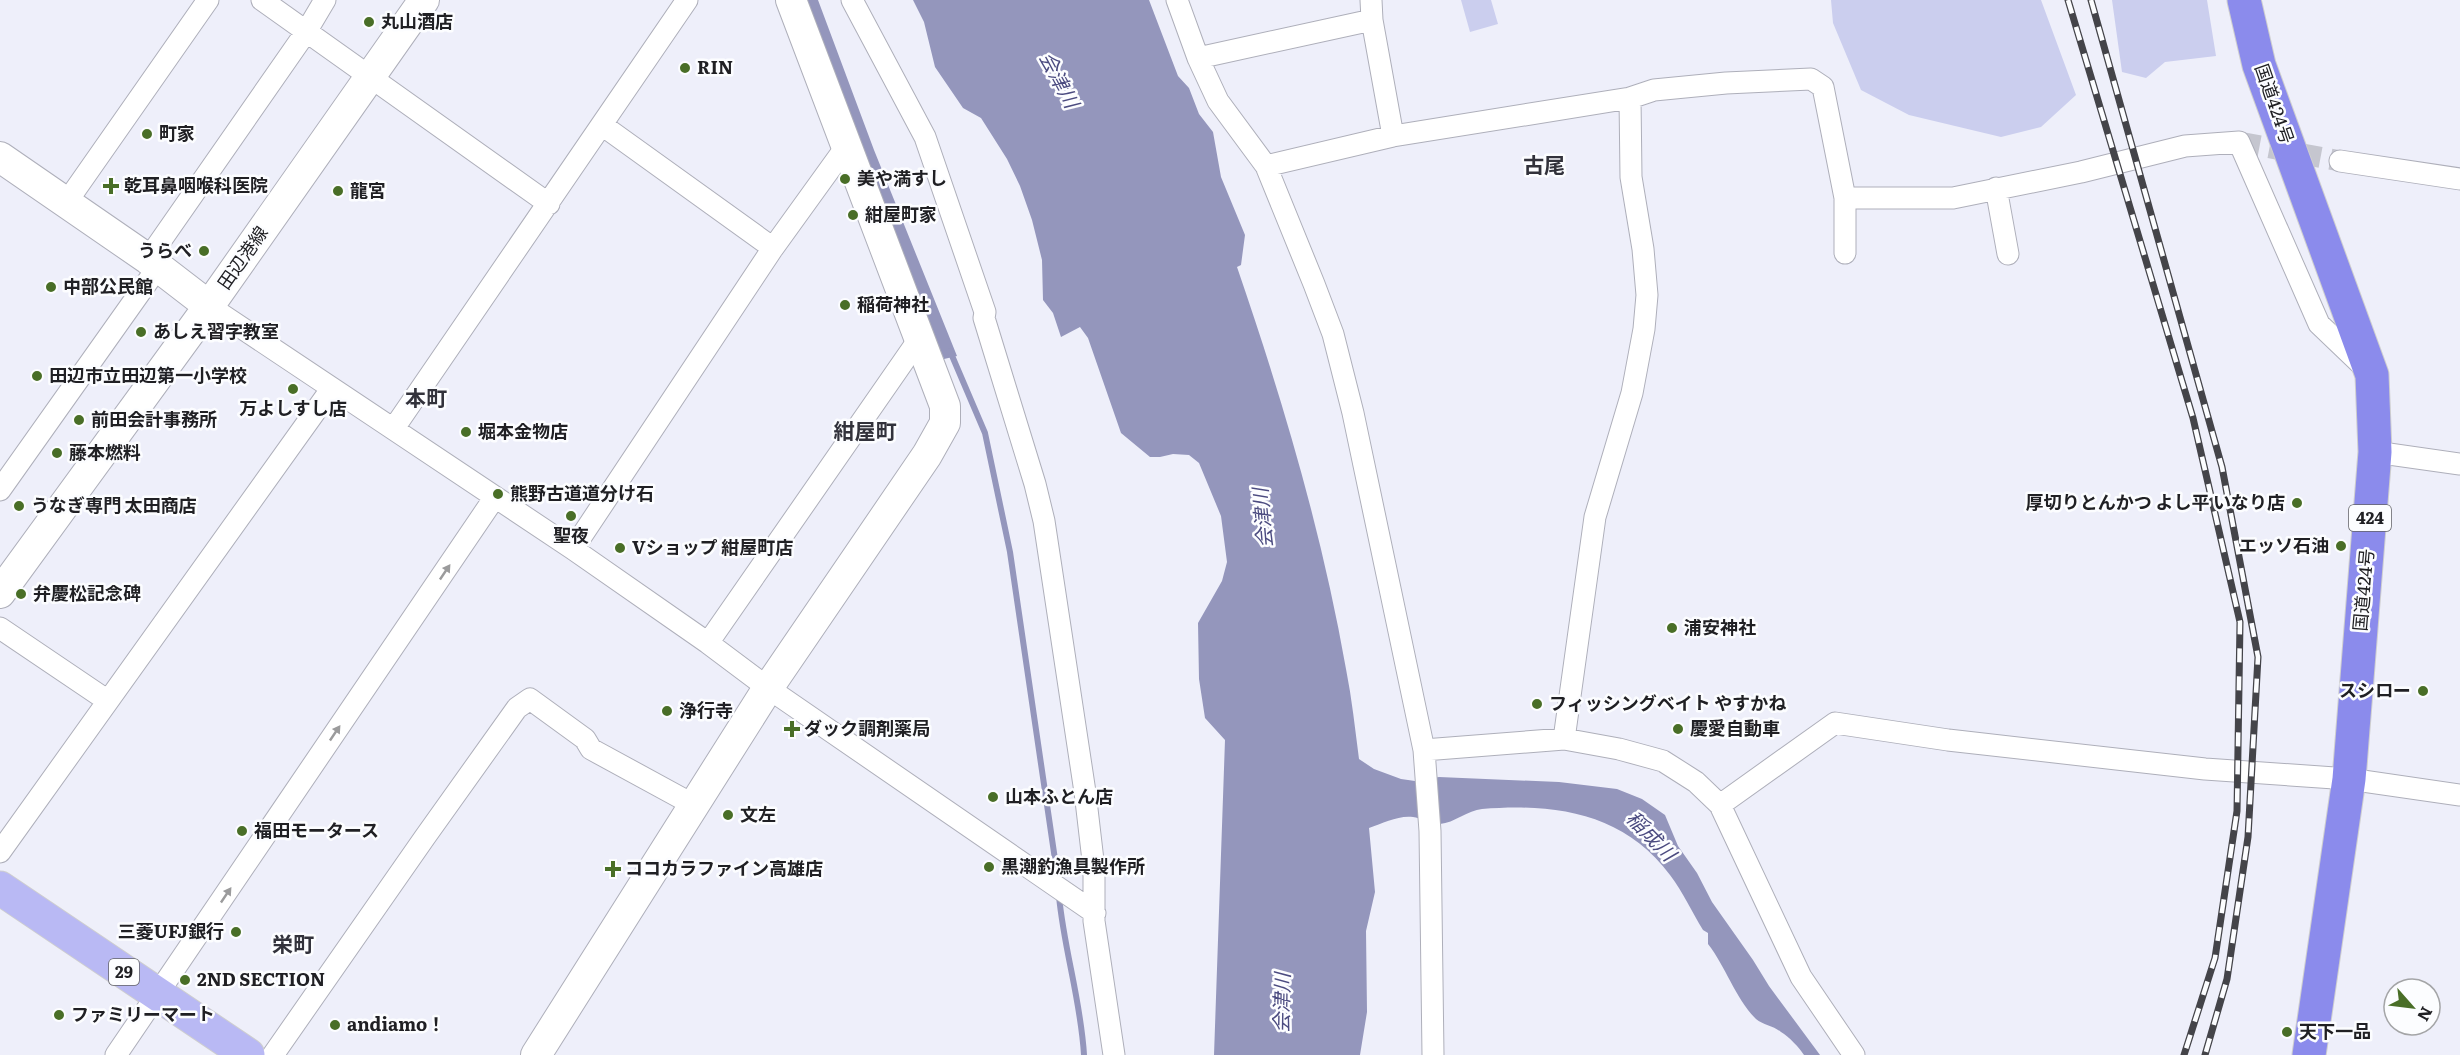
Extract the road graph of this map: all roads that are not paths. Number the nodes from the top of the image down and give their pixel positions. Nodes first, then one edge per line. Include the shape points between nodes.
1 (208, 0) edge
2 (262, 0) edge
3 (325, 0) edge
4 (424, 0) edge
5 (687, 0) edge
6 (791, 0) edge
7 (852, 0) edge
8 (1177, 0) edge
9 (2244, 0) edge
10 (1372, 10) edge
11 (306, 32) junction
12 (1198, 58) junction
13 (371, 78) junction
14 (1630, 98) junction
15 (602, 125) junction
16 (1393, 136) junction
17 (848, 144) junction
18 (0, 158) edge
19 (2340, 161) tunnel mouth
20 (1266, 166) junction
21 (2460, 179) edge
22 (1996, 188) junction
23 (1845, 198) junction
24 (66, 203) junction
25 (549, 204) junction
26 (773, 248) junction
27 (1845, 253) dead end
28 (2008, 254) dead end
29 (153, 263) junction
30 (209, 306) junction
31 (919, 339) junction
32 (2372, 375) junction
33 (332, 388) junction
34 (394, 428) junction
35 (2375, 452) junction
36 (2460, 464) edge
37 (0, 490) edge
38 (495, 497) junction
39 (573, 549) junction
40 (0, 593) edge
41 (0, 627) edge
42 (708, 643) junction
43 (768, 688) junction
44 (108, 701) junction
45 (1564, 739) junction
46 (1424, 750) junction
47 (2349, 779) junction
48 (2460, 795) edge
49 (692, 804) junction
50 (1720, 805) junction
51 (0, 852) edge
52 (0, 888) edge
53 (1095, 913) junction
54 (158, 996) junction
55 (116, 1055) edge
56 (248, 1055) edge
57 (273, 1055) edge
58 (536, 1055) edge
59 (1114, 1055) edge
60 (1433, 1055) edge
61 (1854, 1055) edge
62 (2309, 1055) edge

1 - 24 street
2 - 11 street
3 - 11 street
4 - 13 street, 田辺港線
5 - 15 street
6 - 17 street
7 - 53 street via 925,136 985,312 1035,484 1085,792
8 - 12 street
9 - 32 highway, 国道424号 / 424 via 2259,65
10 - 12 street
10 - 16 street
11 - 13 street
11 - 29 street
12 - 20 street via 1218,101
13 - 25 street
13 - 30 street, 田辺港線
14 - 16 street
14 - 23 street via 1654,90 1811,79 1823,87
14 - 45 street via 1631,177 1647,295 1644,329 1632,393 1595,517
15 - 25 street
15 - 26 street
16 - 20 street
17 - 26 street
17 - 31 street
18 - 24 street, 田辺港線
19 - 21 street
20 - 46 street via 1333,334
22 - 23 street via 1953,198
22 - 28 street
22 - 32 street via 2185,146 2239,142 2319,324
23 - 27 street
24 - 29 street, 田辺港線
25 - 34 street
26 - 39 street
29 - 30 street, 田辺港線
29 - 37 street
30 - 33 street
30 - 40 street
31 - 42 street
31 - 43 street via 945,406 945,423
32 - 35 highway, 国道424号 / 424
33 - 34 street
33 - 44 street
34 - 38 street
35 - 36 street
35 - 47 highway, 国道424号 / 424
38 - 39 street
54 -> 38 street
39 - 42 street
41 - 44 street
42 - 43 street
43 - 49 street
43 - 53 street
44 - 51 street
45 - 46 street
45 - 50 street via 1619,748 1663,761 1696,782
46 - 60 street via 1430,831
47 - 48 street
47 - 50 street via 2205,769 1948,740 1836,723
47 - 62 highway, 国道424号 / 424
49 - 57 street via 591,749 585,739 530,699 517,708
49 - 58 street
50 - 61 street via 1801,977
52 - 54 main road, 29
53 - 59 street
54 - 55 street
54 - 56 main road, 29

